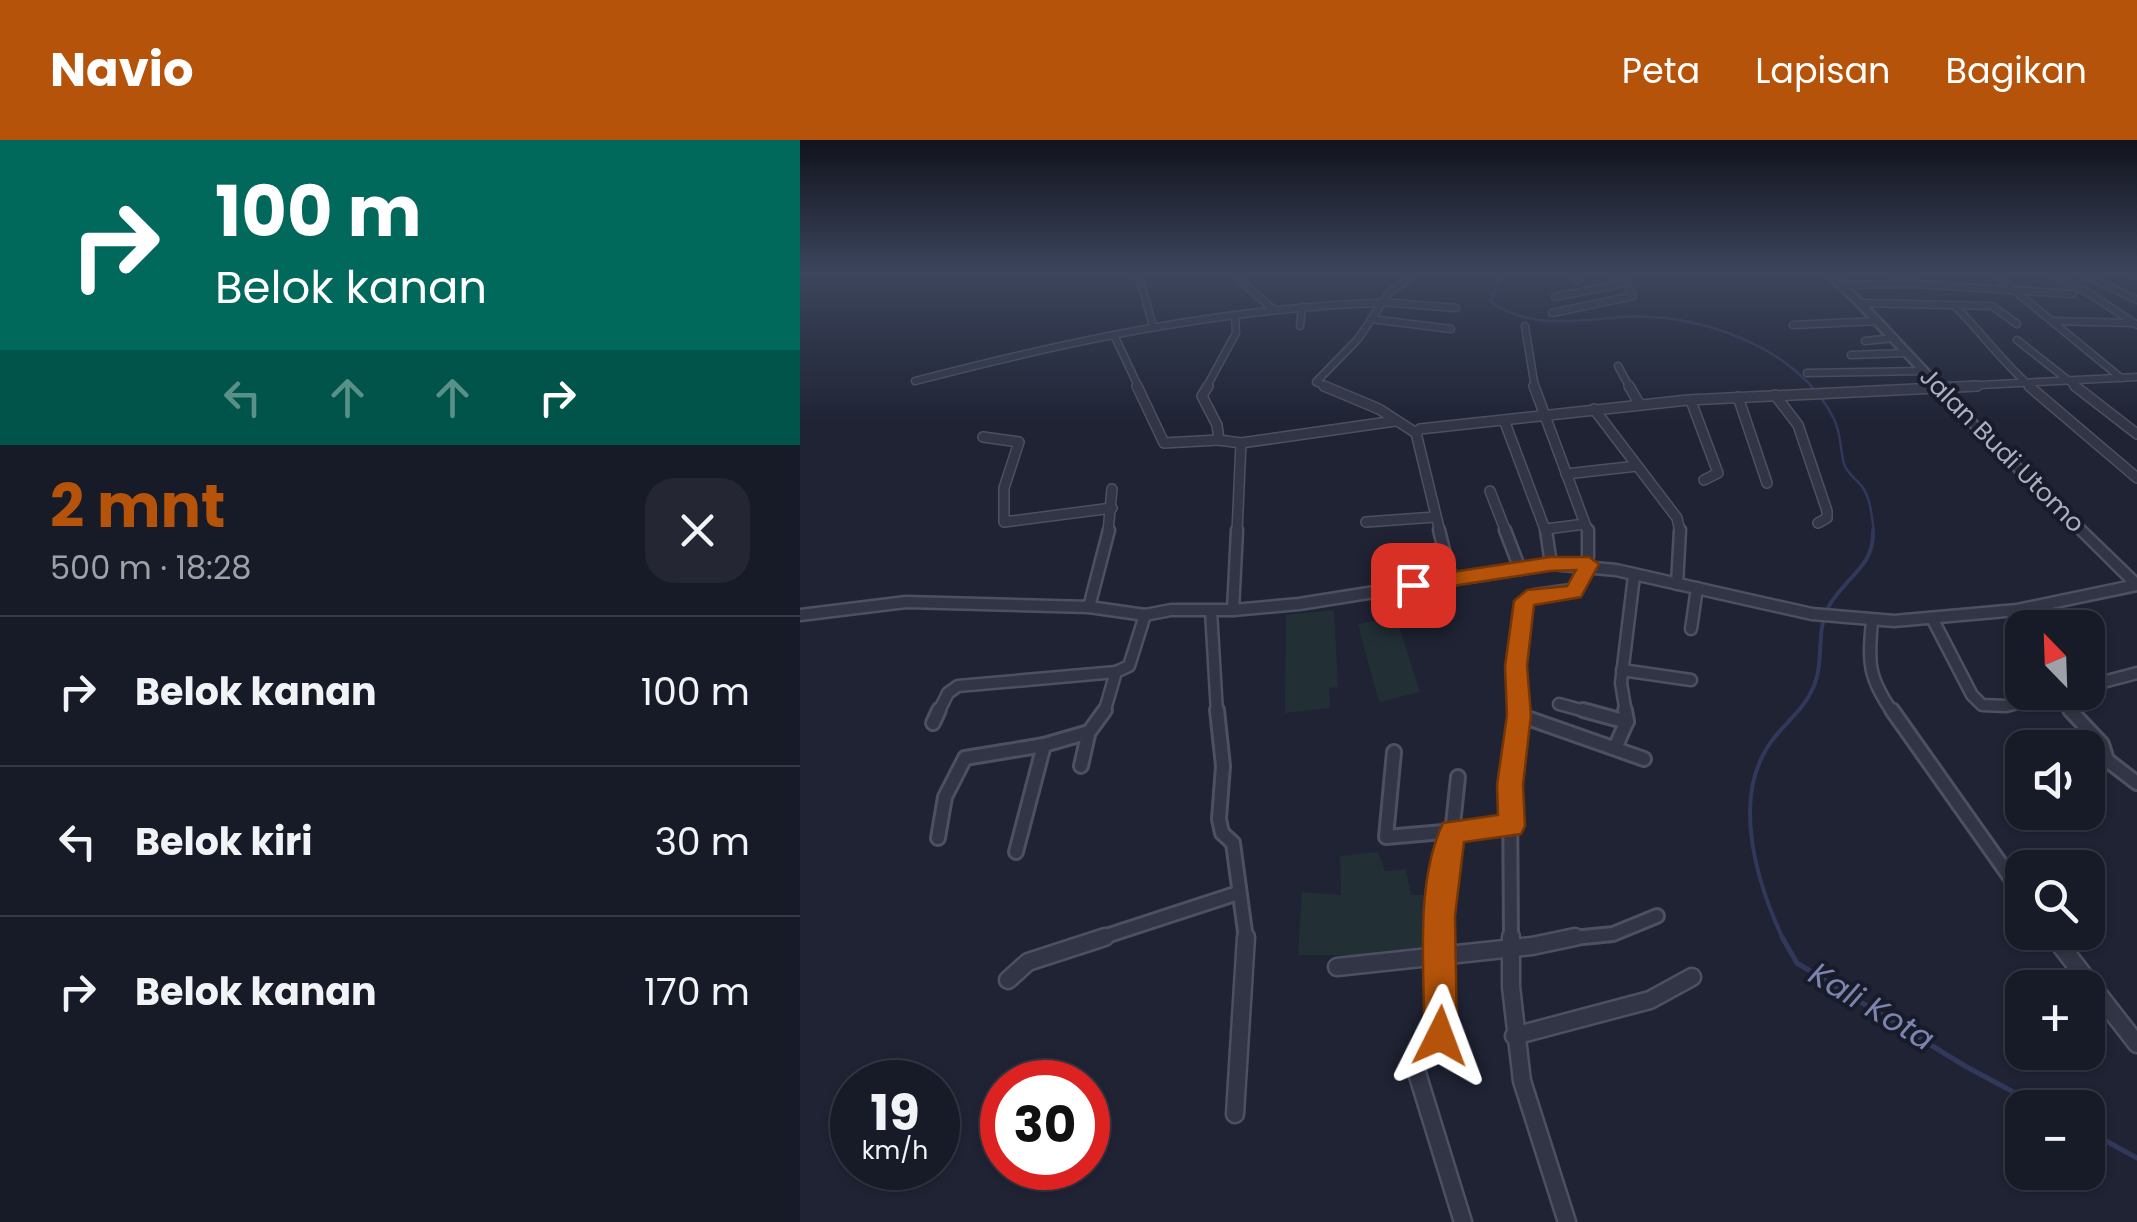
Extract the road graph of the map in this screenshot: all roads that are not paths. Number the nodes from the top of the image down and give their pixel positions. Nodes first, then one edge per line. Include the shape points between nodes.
1 (1152, 322) edge
2 (1179, 322) edge
3 (1236, 322) edge
4 (1300, 322) edge
5 (1369, 322) edge
6 (1399, 322) edge
7 (1846, 322) edge
8 (1879, 322) edge
9 (1970, 322) edge
10 (2054, 322) edge
11 (2094, 322) edge
12 (2136, 324) edge
13 (1793, 325) dead end
14 (1153, 326) junction
15 (1300, 326) dead end
16 (1524, 326) dead end
17 (1451, 329) dead end
18 (1114, 334) junction
19 (1894, 338) junction
20 (2017, 340) dead end
21 (1865, 341) dead end
22 (1907, 353) junction
23 (1850, 355) dead end
24 (1618, 366) dead end
25 (1924, 372) junction
26 (1808, 374) dead end
27 (2137, 377) edge
28 (2122, 378) junction
29 (2066, 381) junction
30 (915, 382) dead end
31 (2025, 384) junction
32 (1941, 389) junction
33 (1776, 395) junction
34 (1738, 397) junction
35 (1691, 401) junction
36 (1640, 405) junction
37 (1594, 409) junction
38 (1544, 413) junction
39 (1504, 420) junction
40 (1395, 421) junction
41 (1416, 433) junction
42 (2137, 434) edge
43 (983, 436) dead end
44 (1219, 440) junction
45 (1242, 442) junction
46 (1637, 466) junction
47 (1566, 474) junction
48 (2137, 478) edge
49 (1704, 480) dead end
50 (1767, 483) dead end
51 (1112, 489) dead end
52 (1490, 491) dead end
53 (1112, 508) junction
54 (1436, 517) junction
55 (1366, 522) dead end
56 (1818, 523) dead end
57 (1586, 524) junction
58 (1546, 529) junction
59 (1550, 564) junction
60 (1589, 564) junction
61 (1520, 569) junction
62 (1634, 576) junction
63 (1451, 578) junction
64 (1677, 584) junction
65 (2137, 586) edge
66 (1697, 588) junction
67 (1089, 606) junction
68 (1234, 610) junction
69 (1211, 611) junction
70 (800, 615) edge
71 (1145, 615) junction
72 (1932, 618) junction
73 (1872, 621) junction
74 (1691, 629) dead end
75 (1622, 670) junction
76 (1116, 672) junction
77 (2137, 673) edge
78 (1691, 680) dead end
79 (2105, 681) edge
80 (1559, 704) dead end
81 (2005, 706) edge
82 (2073, 710) edge
83 (1519, 715) junction
84 (1626, 722) junction
85 (933, 723) dead end
86 (1088, 735) junction
87 (1044, 745) junction
88 (1616, 748) junction
89 (1394, 752) dead end
90 (1644, 760) dead end
91 (1082, 766) dead end
92 (1458, 777) dead end
93 (2137, 783) edge
94 (1512, 826) junction
95 (1452, 831) junction
96 (938, 838) dead end
97 (1016, 852) dead end
98 (2005, 870) edge
99 (1238, 893) junction
100 (1657, 916) dead end
101 (1513, 947) junction
102 (2064, 950) edge
103 (1439, 956) junction
104 (1337, 967) dead end
105 (1692, 978) dead end
106 (1008, 980) dead end
107 (1514, 1036) junction
108 (2137, 1044) edge
109 (1441, 1046) dead end
110 (1414, 1060) dead end
111 (1235, 1114) dead end
112 (1464, 1222) edge
113 (1567, 1222) edge

1 - 14 street
2 - 14 street
3 - 44 street via 1202,396
4 - 15 street
5 - 40 street via 1316,382
6 - 17 street
7 - 13 street
8 - 19 street, Jalan Budi Utomo
9 - 31 street
10 - 28 street
11 - 12 street
14 - 18 street
16 - 38 street
18 - 30 street
18 - 44 street via 1164,443
19 - 21 street
19 - 22 street, Jalan Budi Utomo
20 - 29 street
22 - 23 street
22 - 25 street, Jalan Budi Utomo
24 - 36 street
25 - 26 street
25 - 32 street, Jalan Budi Utomo
27 - 28 street
28 - 29 street
29 - 31 street
29 - 42 street
31 - 32 street
31 - 48 street
32 - 33 street
32 - 65 street, Jalan Budi Utomo
33 - 34 street
33 - 56 street via 1798,425 1827,511
34 - 35 street
34 - 50 street
35 - 36 street
35 - 49 street via 1718,473
36 - 37 street
37 - 38 street
37 - 46 street
38 - 39 street
38 - 47 street
39 - 41 street
39 - 58 street
40 - 41 street
40 - 45 street
41 - 54 street
43 - 53 street via 1019,442 1003,491 1004,522
44 - 45 street
45 - 68 street
46 - 47 street
46 - 64 street via 1678,518
47 - 57 street
51 - 53 street
52 - 61 street
53 - 67 street
54 - 55 street
54 - 63 street
57 - 58 street
57 - 60 street
58 - 59 street
59 - 60 street
59 - 61 street
60 - 62 street
60 - 83 street via 1574,592 1524,601 1516,666
61 - 63 street
62 - 64 street
62 - 75 street
63 - 68 street
64 - 66 street
65 - 72 street
66 - 73 street
66 - 74 street
67 - 70 street via 906,602
67 - 71 street
68 - 69 street
69 - 71 street
69 - 99 street via 1223,766 1219,819 1233,843
71 - 76 street via 1129,666
72 - 73 street
72 - 81 street via 1972,694 1982,706
73 - 98 street via 1868,666 1878,691
75 - 78 street
75 - 84 street
76 - 85 street via 958,686
76 - 86 street via 1102,722
77 - 79 street
80 - 84 street
82 - 93 street via 2107,760
83 - 88 street
83 - 94 street
84 - 88 street
86 - 87 street
86 - 91 street
87 - 96 street via 964,758 945,797
87 - 97 street
88 - 90 street
89 - 95 street via 1386,837
92 - 95 street
94 - 95 street
94 - 101 street
95 - 103 street
99 - 106 street via 1028,962
99 - 111 street via 1246,938
100 - 101 street via 1613,934
101 - 103 street
101 - 107 street
102 - 108 street
103 - 104 street
103 - 109 street
105 - 107 street via 1650,1000
107 - 113 street
110 - 112 street

